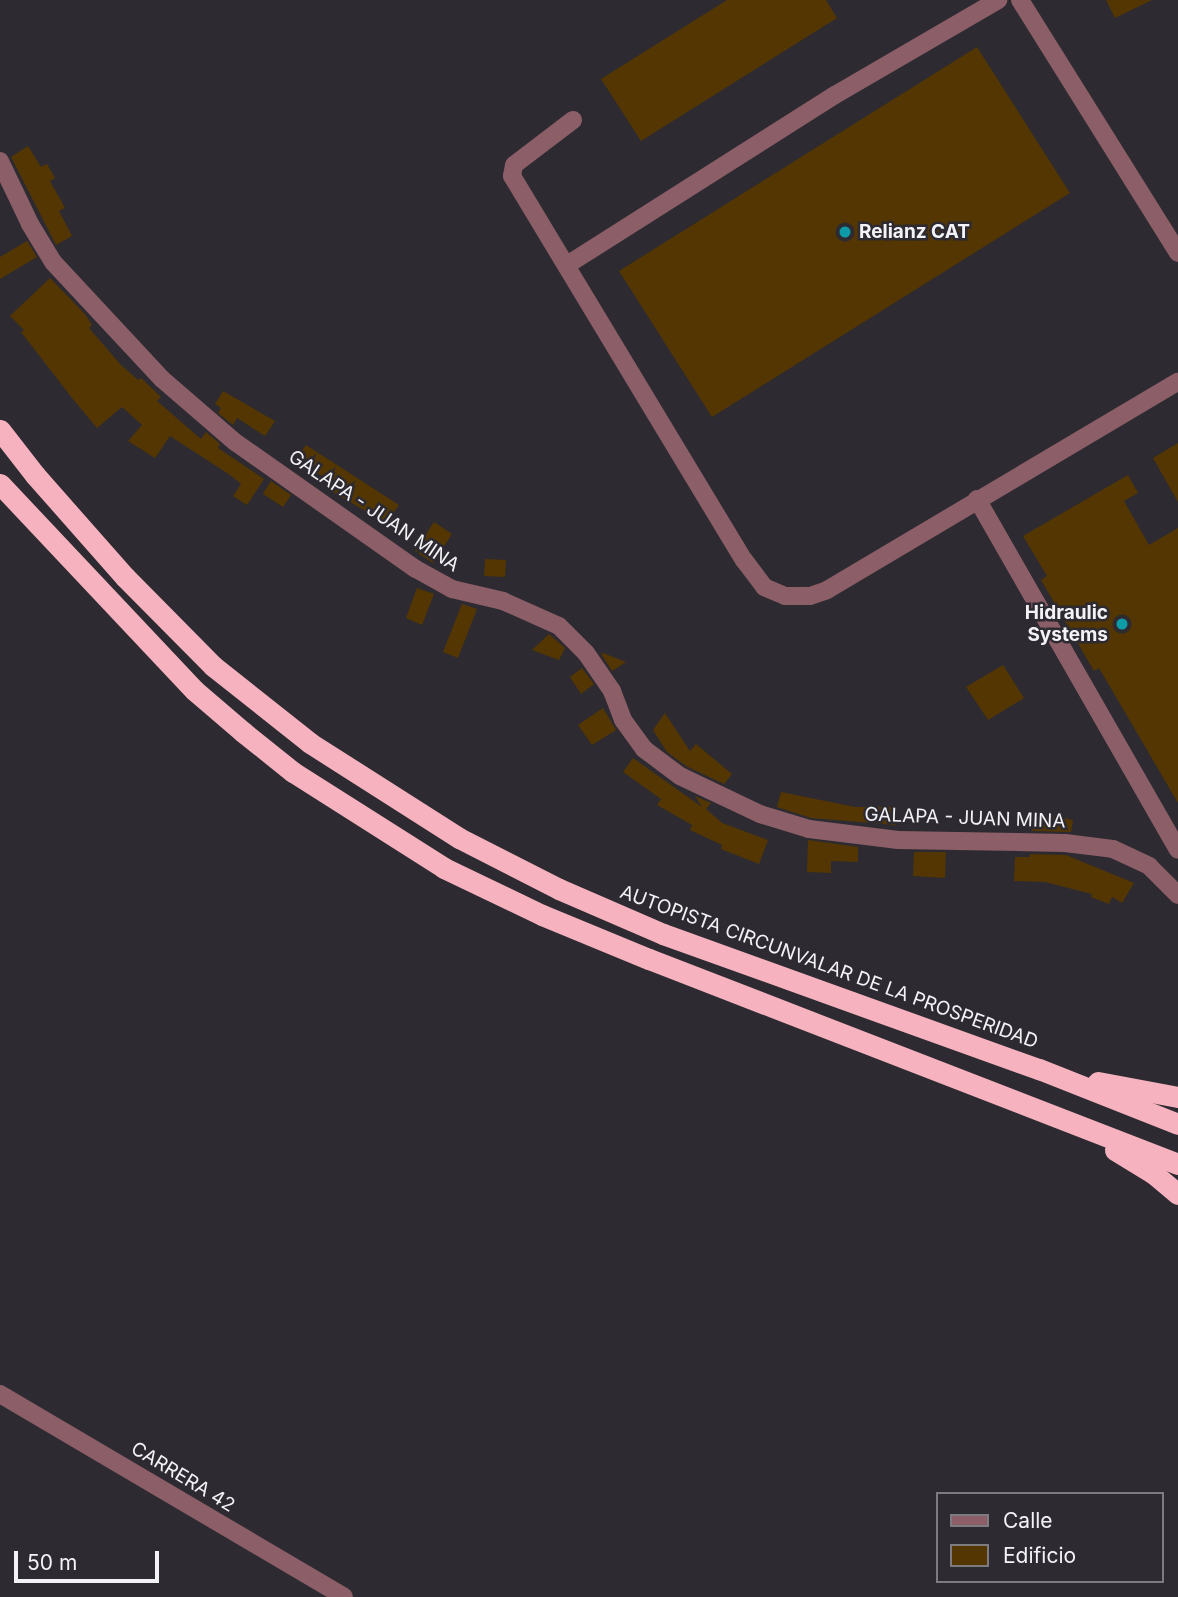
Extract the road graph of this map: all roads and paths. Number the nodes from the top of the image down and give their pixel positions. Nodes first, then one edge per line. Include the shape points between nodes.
1 (998, 0) edge
2 (1020, 0) edge
3 (573, 120) dead end
4 (0, 160) edge
5 (1178, 253) edge
6 (567, 265) junction
7 (1178, 382) edge
8 (0, 430) edge
9 (0, 484) edge
10 (976, 499) junction
11 (1178, 850) edge
12 (1178, 895) edge
13 (1039, 1069) junction
14 (1178, 1097) edge
15 (1029, 1107) junction
16 (1178, 1124) edge
17 (1178, 1164) edge
18 (1178, 1194) edge
19 (3, 1402) edge
20 (344, 1597) edge

1 - 6 street via 835,95
2 - 5 street
3 - 6 street via 511,171
4 - 12 street, GALAPA - JUAN MINA via 53,262 162,379 236,442 416,569 452,589 503,601 559,626 592,663 644,749 680,776 760,814 810,829 898,840 1065,843 1113,849 1149,866
6 - 10 street via 764,587 785,596 810,596 827,590
7 - 10 street
8 - 13 highway, AUTOPISTA CIRCUNVALAR DE LA PROSPERIDAD via 125,577 213,666 310,743 380,790 459,838 559,889 663,934
9 - 15 highway via 194,690 293,772 444,868 649,960
10 - 11 street
13 - 14 highway
13 - 16 highway, AUTOPISTA CIRCUNVALAR DE LA PROSPERIDAD
15 - 17 highway
15 - 18 highway via 1094,1137
19 - 20 street, CARRERA 42

